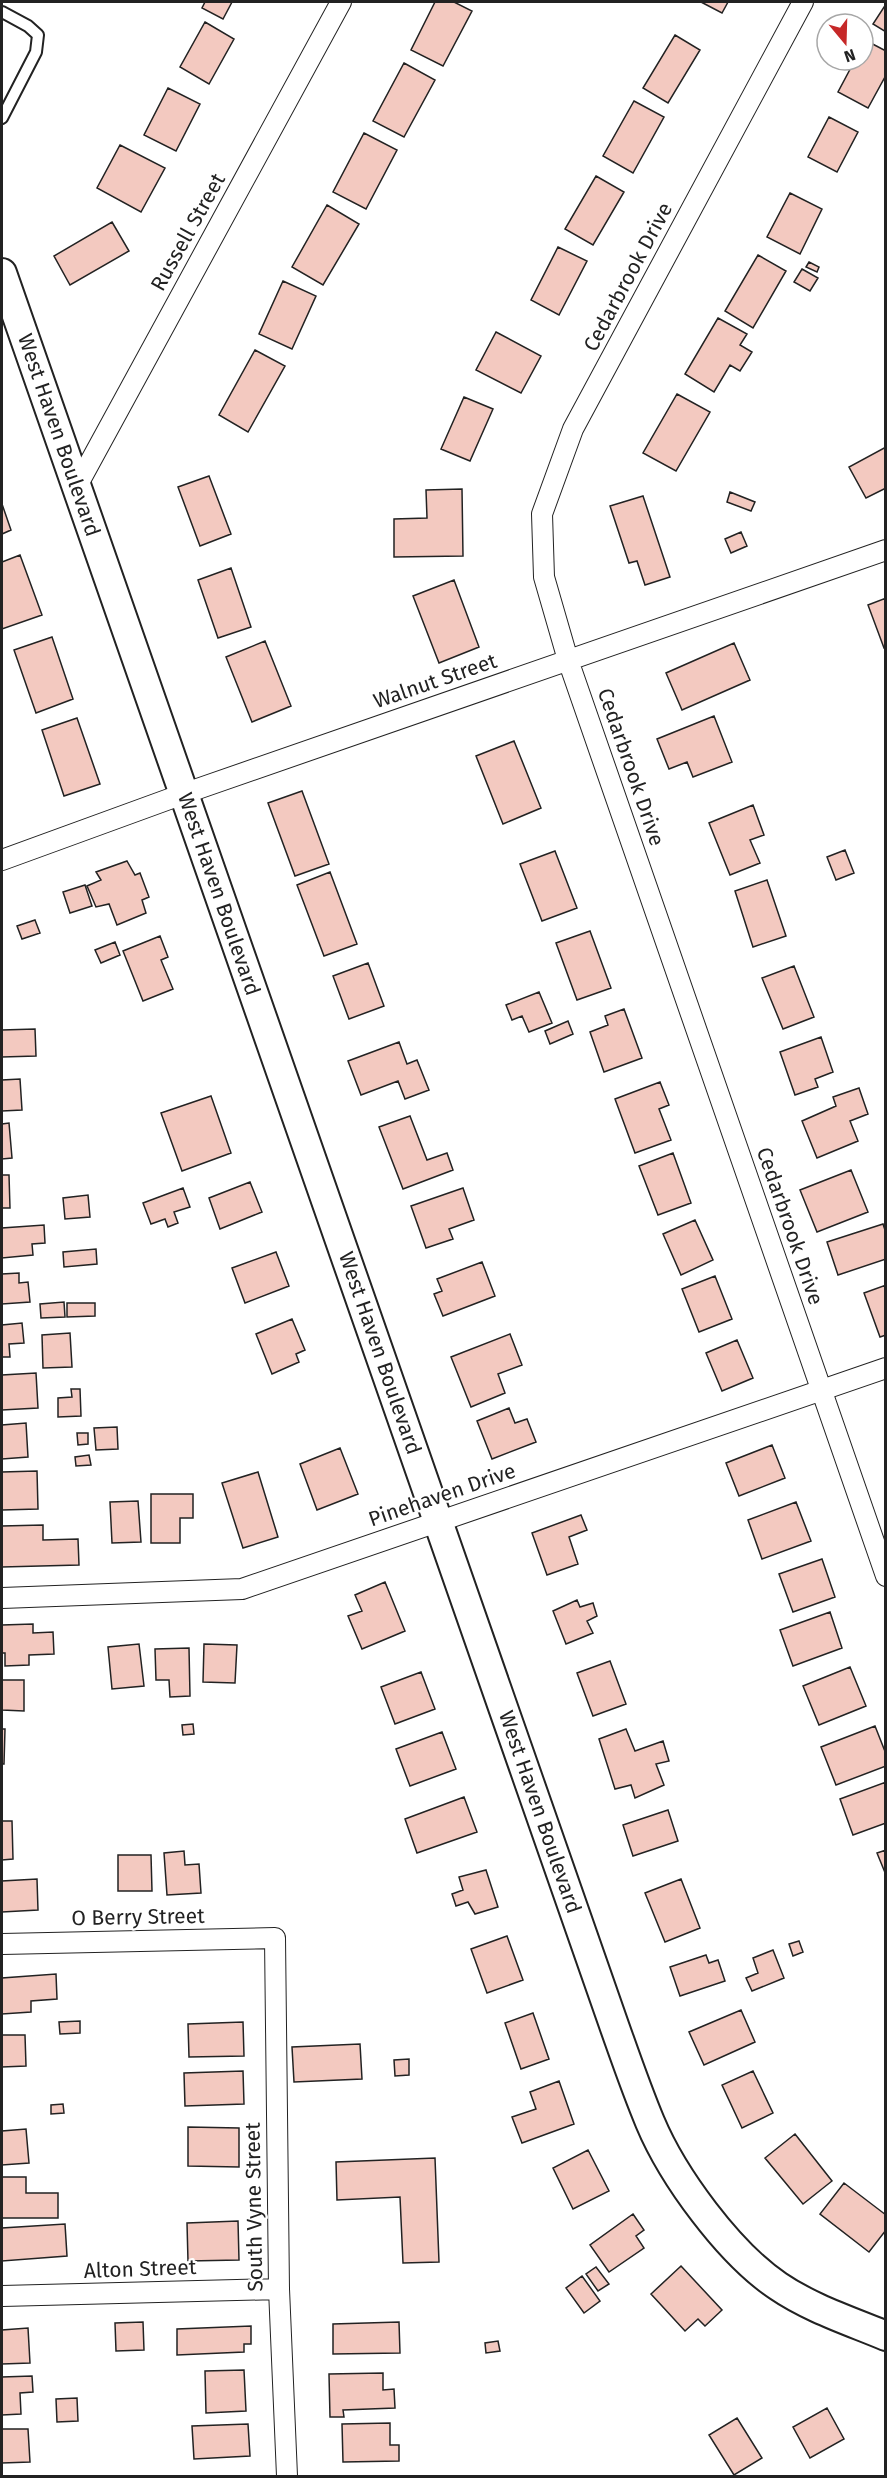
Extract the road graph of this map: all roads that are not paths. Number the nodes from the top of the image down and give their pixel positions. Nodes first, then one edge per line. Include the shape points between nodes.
1 (341, 2) edge
2 (803, 2) edge
3 (2, 12) edge
4 (2, 118) edge
5 (2, 273) edge
6 (77, 486) junction
7 (885, 550) edge
8 (568, 660) junction
9 (183, 794) junction
10 (2, 860) edge
11 (885, 1368) edge
12 (822, 1390) junction
13 (439, 1521) junction
14 (885, 1576) edge
15 (2, 1598) edge
16 (275, 1938) joint
17 (2, 1944) edge
18 (279, 2289) junction
19 (2, 2296) edge
20 (885, 2336) edge
21 (287, 2476) edge

1 - 6 street, Russell Street
2 - 8 street, Cedarbrook Drive via 573,429 542,514 544,576
3 - 4 lane via 38,35 36,52
5 - 6 street, West Haven Boulevard
6 - 9 street, West Haven Boulevard
7 - 8 street, Walnut Street
8 - 9 street, Walnut Street
8 - 12 street, Cedarbrook Drive
9 - 10 street, Walnut Street
9 - 13 street, West Haven Boulevard
11 - 12 street, Pinehaven Drive
12 - 13 street, Pinehaven Drive
12 - 14 street, Cedarbrook Drive
13 - 15 street, Pinehaven Drive via 242,1589
13 - 20 street, West Haven Boulevard via 615,2028 650,2123 669,2158 718,2228 778,2287
16 - 17 street, O Berry Street
16 - 18 street, South Vyne Street
18 - 19 street, Alton Street
18 - 21 street, South Vyne Street

